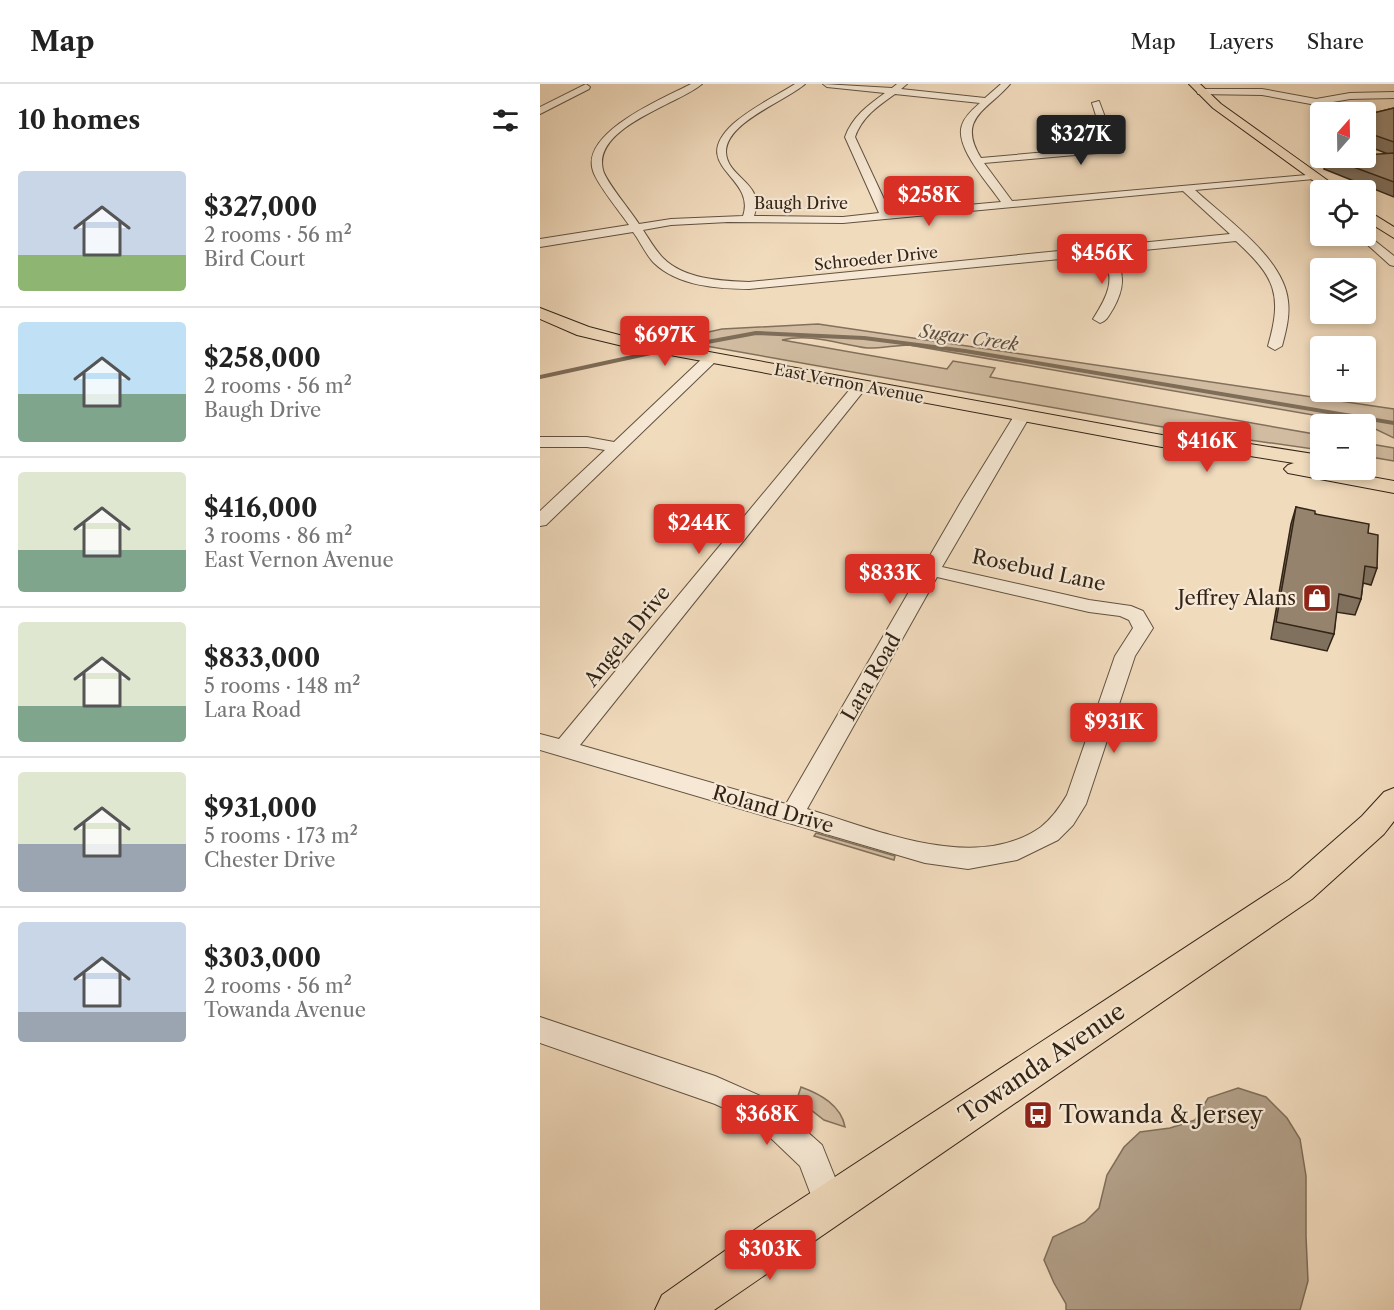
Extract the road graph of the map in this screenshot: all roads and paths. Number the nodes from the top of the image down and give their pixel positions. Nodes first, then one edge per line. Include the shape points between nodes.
1 (698, 84) edge
2 (801, 84) edge
3 (827, 84) edge
4 (903, 84) edge
5 (1006, 84) edge
6 (573, 86) edge
7 (1198, 88) edge
8 (894, 91) junction
9 (1394, 95) edge
10 (988, 101) junction
11 (1096, 103) dead end
12 (540, 111) edge
13 (978, 161) junction
14 (1314, 176) junction
15 (1320, 180) edge
16 (1186, 188) junction
17 (1009, 205) junction
18 (886, 216) junction
19 (747, 219) junction
20 (1376, 221) edge
21 (634, 227) junction
22 (1394, 234) edge
23 (1239, 237) junction
24 (540, 243) edge
25 (1376, 246) edge
26 (1105, 250) junction
27 (1394, 262) edge
28 (542, 316) edge
29 (1100, 318) dead end
30 (1275, 346) dead end
31 (710, 357) junction
32 (861, 385) junction
33 (1022, 416) junction
34 (1162, 441) junction
35 (540, 442) edge
36 (618, 447) junction
37 (1310, 459) edge
38 (1376, 471) edge
39 (1394, 474) edge
40 (1394, 487) edge
41 (540, 521) edge
42 (932, 570) junction
43 (1136, 616) joint
44 (540, 742) edge
45 (564, 749) junction
46 (1394, 800) edge
47 (792, 814) junction
48 (540, 1030) edge
49 (830, 1205) junction
50 (677, 1310) edge

1 - 21 street, Schroeder Drive via 624,125 599,149 598,171
2 - 19 street via 736,126 722,145 724,164 751,196 753,208
3 - 8 street
4 - 8 street
5 - 10 street
6 - 12 street via 585,87
7 - 9 street via 1319,100
7 - 14 main road
8 - 10 street
8 - 18 street via 860,118 850,137
10 - 13 street via 969,120 964,132
11 - 13 street via 1110,144 1107,150
13 - 17 street
14 - 15 main road
14 - 16 street, Baugh Drive
16 - 17 street, Baugh Drive
16 - 23 street
17 - 18 street, Baugh Drive
18 - 19 street, Baugh Drive via 829,221
19 - 21 street, Baugh Drive
20 - 22 main road
21 - 24 street, Baugh Drive
21 - 26 street, Schroeder Drive via 658,260 671,270 729,285 781,284
23 - 26 street, Schroeder Drive
23 - 30 street via 1262,258 1281,289 1284,305
25 - 27 street
26 - 29 street via 1115,264 1119,281
28 - 31 main road, East Vernon Avenue via 627,342
31 - 32 main road, East Vernon Avenue
31 - 36 street
32 - 33 main road, East Vernon Avenue
32 - 45 street, Angela Drive
33 - 34 main road, East Vernon Avenue
33 - 42 street, Lara Road
34 - 37 main road, East Vernon Avenue
34 - 40 main road, East Vernon Avenue via 1193,451
35 - 36 street
36 - 41 street
38 - 39 main road
42 - 43 street, Rosebud Lane via 1089,606 1124,610
42 - 47 street, Lara Road
43 - 47 street, Roland Drive via 1143,628 1125,656 1075,805 1050,833 1008,853 984,858 943,857
44 - 45 street, Roland Drive
45 - 47 street, Roland Drive
46 - 49 main road, Towanda Avenue via 1373,825 1301,889
48 - 49 street via 714,1090 764,1112 811,1156
49 - 50 main road, Towanda Avenue

